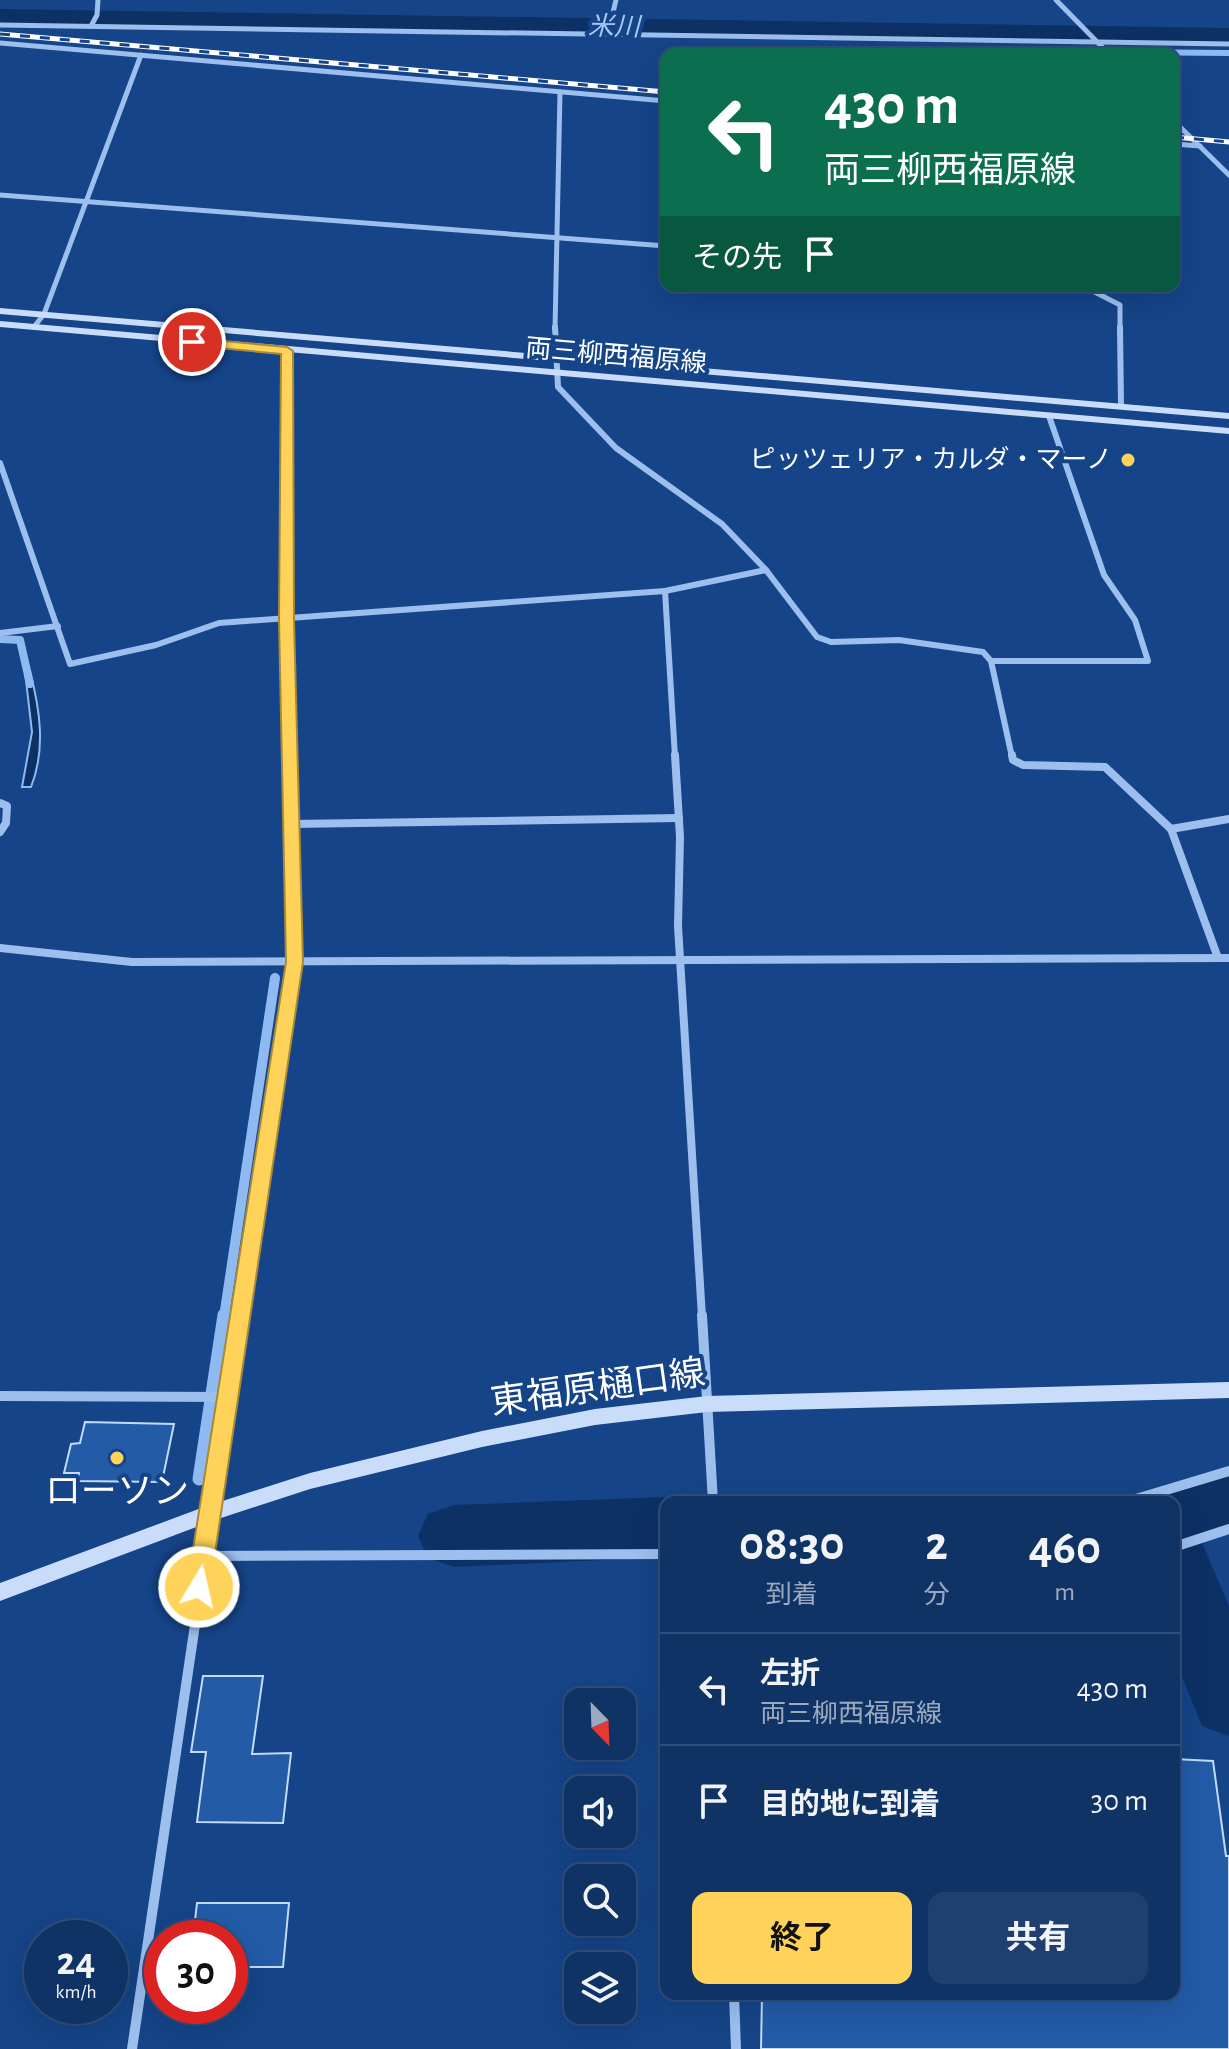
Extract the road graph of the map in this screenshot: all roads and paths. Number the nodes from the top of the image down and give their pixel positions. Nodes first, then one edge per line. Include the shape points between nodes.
1 (98, 0) edge
2 (616, 0) edge
3 (1056, 0) edge
4 (450, 21) dead end
5 (0, 25) edge
6 (92, 25) junction
7 (448, 29) junction
8 (608, 33) junction
9 (1097, 41) junction
10 (0, 43) edge
11 (1229, 44) edge
12 (1103, 48) edge
13 (141, 55) junction
14 (560, 92) junction
15 (660, 100) edge
16 (1180, 127) edge
17 (1180, 144) edge
18 (1201, 146) junction
19 (1229, 175) edge
20 (0, 195) edge
21 (84, 202) junction
22 (558, 238) junction
23 (660, 246) edge
24 (1095, 292) edge
25 (0, 311) edge
26 (44, 314) junction
27 (0, 324) edge
28 (34, 327) junction
29 (287, 351) junction
30 (554, 358) junction
31 (556, 373) junction
32 (1121, 405) junction
33 (1049, 416) junction
34 (1229, 416) edge
35 (1229, 431) edge
36 (0, 463) edge
37 (766, 570) junction
38 (665, 591) junction
39 (287, 620) junction
40 (58, 626) junction
41 (0, 633) edge
42 (991, 661) junction
43 (0, 803) edge
44 (679, 818) junction
45 (1229, 819) edge
46 (293, 824) junction
47 (1171, 829) junction
48 (0, 832) edge
49 (0, 948) edge
50 (680, 958) junction
51 (1218, 958) junction
52 (1229, 958) edge
53 (294, 962) junction
54 (1229, 1390) edge
55 (0, 1396) edge
56 (229, 1397) junction
57 (707, 1404) junction
58 (1229, 1471) edge
59 (713, 1496) edge
60 (1146, 1496) edge
61 (211, 1513) junction
62 (1229, 1529) edge
63 (1180, 1545) edge
64 (660, 1554) edge
65 (203, 1556) junction
66 (0, 1592) edge
67 (734, 2000) edge
68 (132, 2049) edge
69 (736, 2049) edge

1 - 6 street
2 - 8 street
3 - 9 street
4 - 7 street
5 - 6 street
6 - 7 street
7 - 8 street
8 - 9 street
9 - 11 street
9 - 12 street
10 - 13 street
13 - 14 street
13 - 21 street
14 - 15 street
14 - 22 street
16 - 18 street
17 - 18 street
18 - 19 street
20 - 21 street
21 - 22 street
21 - 26 street
22 - 23 street
22 - 30 street
24 - 32 street via 1120,305
25 - 26 main road, 両三柳西福原線
26 - 28 street
26 - 30 main road, 両三柳西福原線
27 - 28 main road, 両三柳西福原線
28 - 29 main road, 両三柳西福原線
29 - 31 main road, 両三柳西福原線
29 - 39 street
30 - 31 street
30 - 32 main road, 両三柳西福原線
31 - 33 main road, 両三柳西福原線
31 - 37 street via 558,387 616,448 722,524
32 - 34 main road, 両三柳西福原線
33 - 35 main road, 両三柳西福原線
33 - 42 street via 1104,575 1135,620 1148,661
36 - 40 street
37 - 38 street
37 - 42 street via 817,637 831,642 899,640 983,652
38 - 39 street
38 - 44 street
39 - 40 street via 219,623 156,645 70,664
39 - 46 street
40 - 41 street
42 - 47 street via 1013,760 1023,765 1105,767
43 - 48 street via 7,806
44 - 46 street
44 - 50 street
45 - 47 street
46 - 53 street
47 - 51 street
49 - 53 street via 132,962
50 - 51 street
50 - 53 street
50 - 57 street
51 - 52 street
53 - 56 street
54 - 57 main road, 東福原樋口線
55 - 56 street
56 - 61 street
57 - 59 street
57 - 61 main road, 東福原樋口線 via 595,1417 482,1439 310,1481
58 - 60 street
61 - 65 street
61 - 66 main road, 東福原樋口線
62 - 63 street
64 - 65 street
65 - 68 street
67 - 69 street

